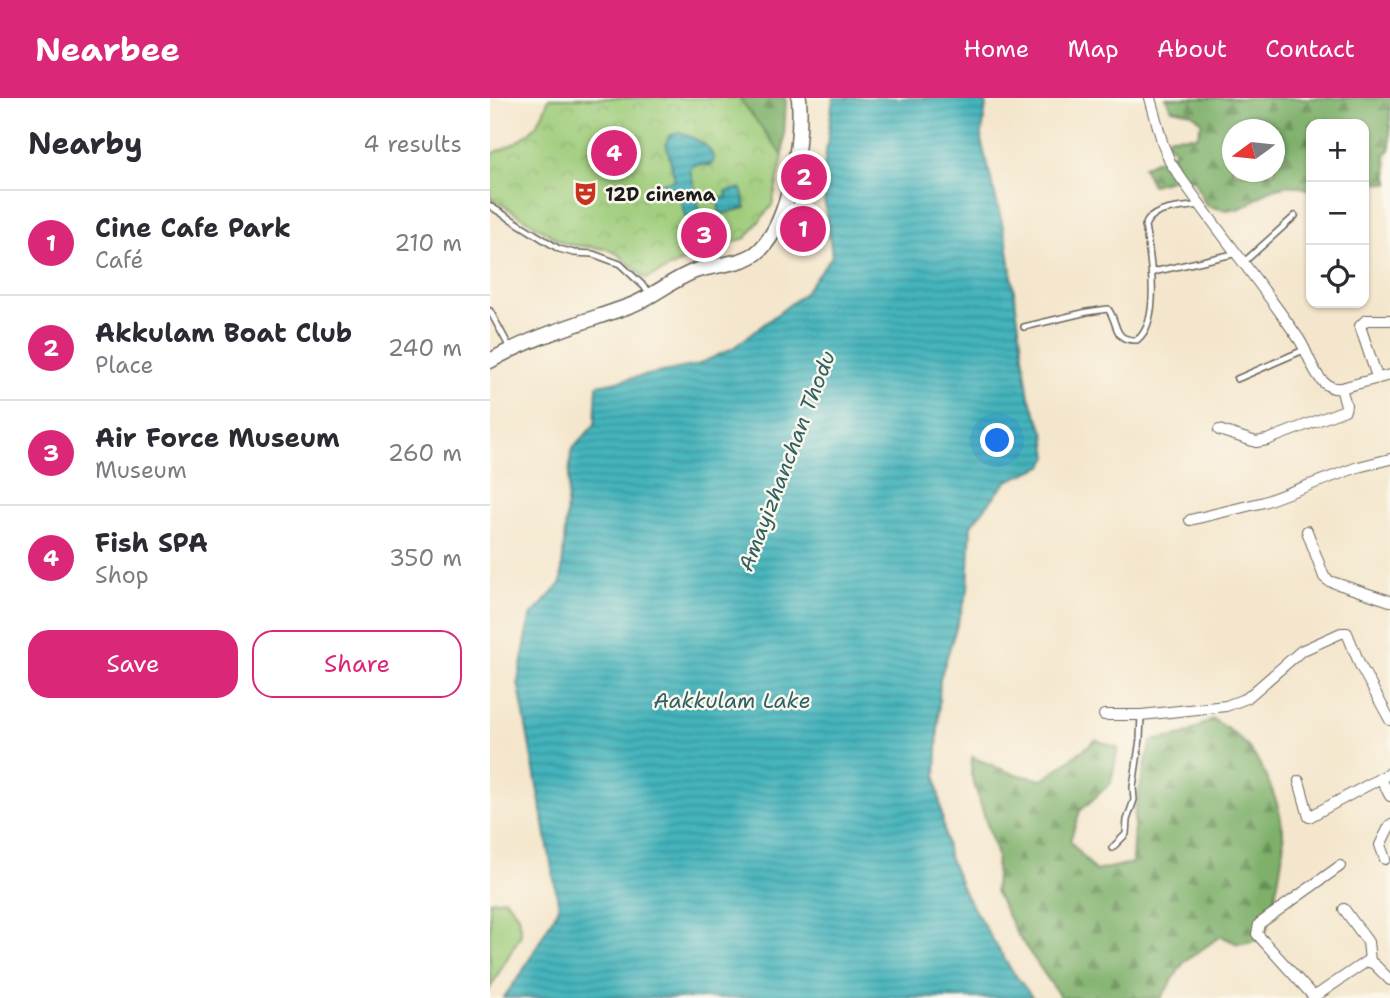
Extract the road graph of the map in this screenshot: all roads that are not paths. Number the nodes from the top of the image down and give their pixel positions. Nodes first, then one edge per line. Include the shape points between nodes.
1 (799, 98) edge
2 (1150, 98) edge
3 (1202, 204) junction
4 (490, 206) edge
5 (1295, 216) dead end
6 (1241, 257) junction
7 (1153, 271) junction
8 (652, 294) junction
9 (490, 311) edge
10 (1390, 320) edge
11 (1024, 327) dead end
12 (1306, 349) junction
13 (511, 351) junction
14 (490, 361) edge
15 (1390, 375) edge
16 (1377, 377) junction
17 (1237, 379) dead end
18 (1341, 388) junction
19 (1219, 430) dead end
20 (1390, 459) edge
21 (1190, 520) dead end
22 (1307, 531) dead end
23 (1390, 601) edge
24 (1104, 715) dead end
25 (1141, 715) junction
26 (1390, 720) edge
27 (1385, 776) edge
28 (1299, 781) dead end
29 (1390, 796) edge
30 (1390, 825) edge
31 (1112, 848) dead end
32 (1385, 859) dead end
33 (1340, 866) dead end
34 (1344, 908) dead end
35 (1370, 961) junction
36 (1390, 980) edge

1 - 8 main road via 793,175 772,235 758,252 692,272
2 - 3 street via 1170,162
3 - 6 street
3 - 7 lane via 1152,214 1147,220
4 - 8 lane via 559,249 620,264
5 - 6 lane
6 - 7 lane
6 - 12 street
7 - 11 lane via 1147,327 1137,340 1118,334 1108,309
8 - 13 main road
9 - 13 lane
10 - 16 street via 1366,320 1360,326
12 - 17 lane
12 - 18 street via 1325,385
13 - 14 main road
15 - 16 street
16 - 18 street
18 - 19 street via 1345,410 1267,440 1256,442
20 - 21 street via 1264,502
22 - 23 street via 1324,577
24 - 25 street
25 - 26 street via 1238,703 1301,651 1347,633
25 - 31 lane via 1134,800 1126,834
27 - 28 street via 1309,817
27 - 29 street
30 - 32 street via 1380,845
33 - 35 street via 1259,924 1257,934 1312,996
34 - 35 street via 1368,942
35 - 36 street

